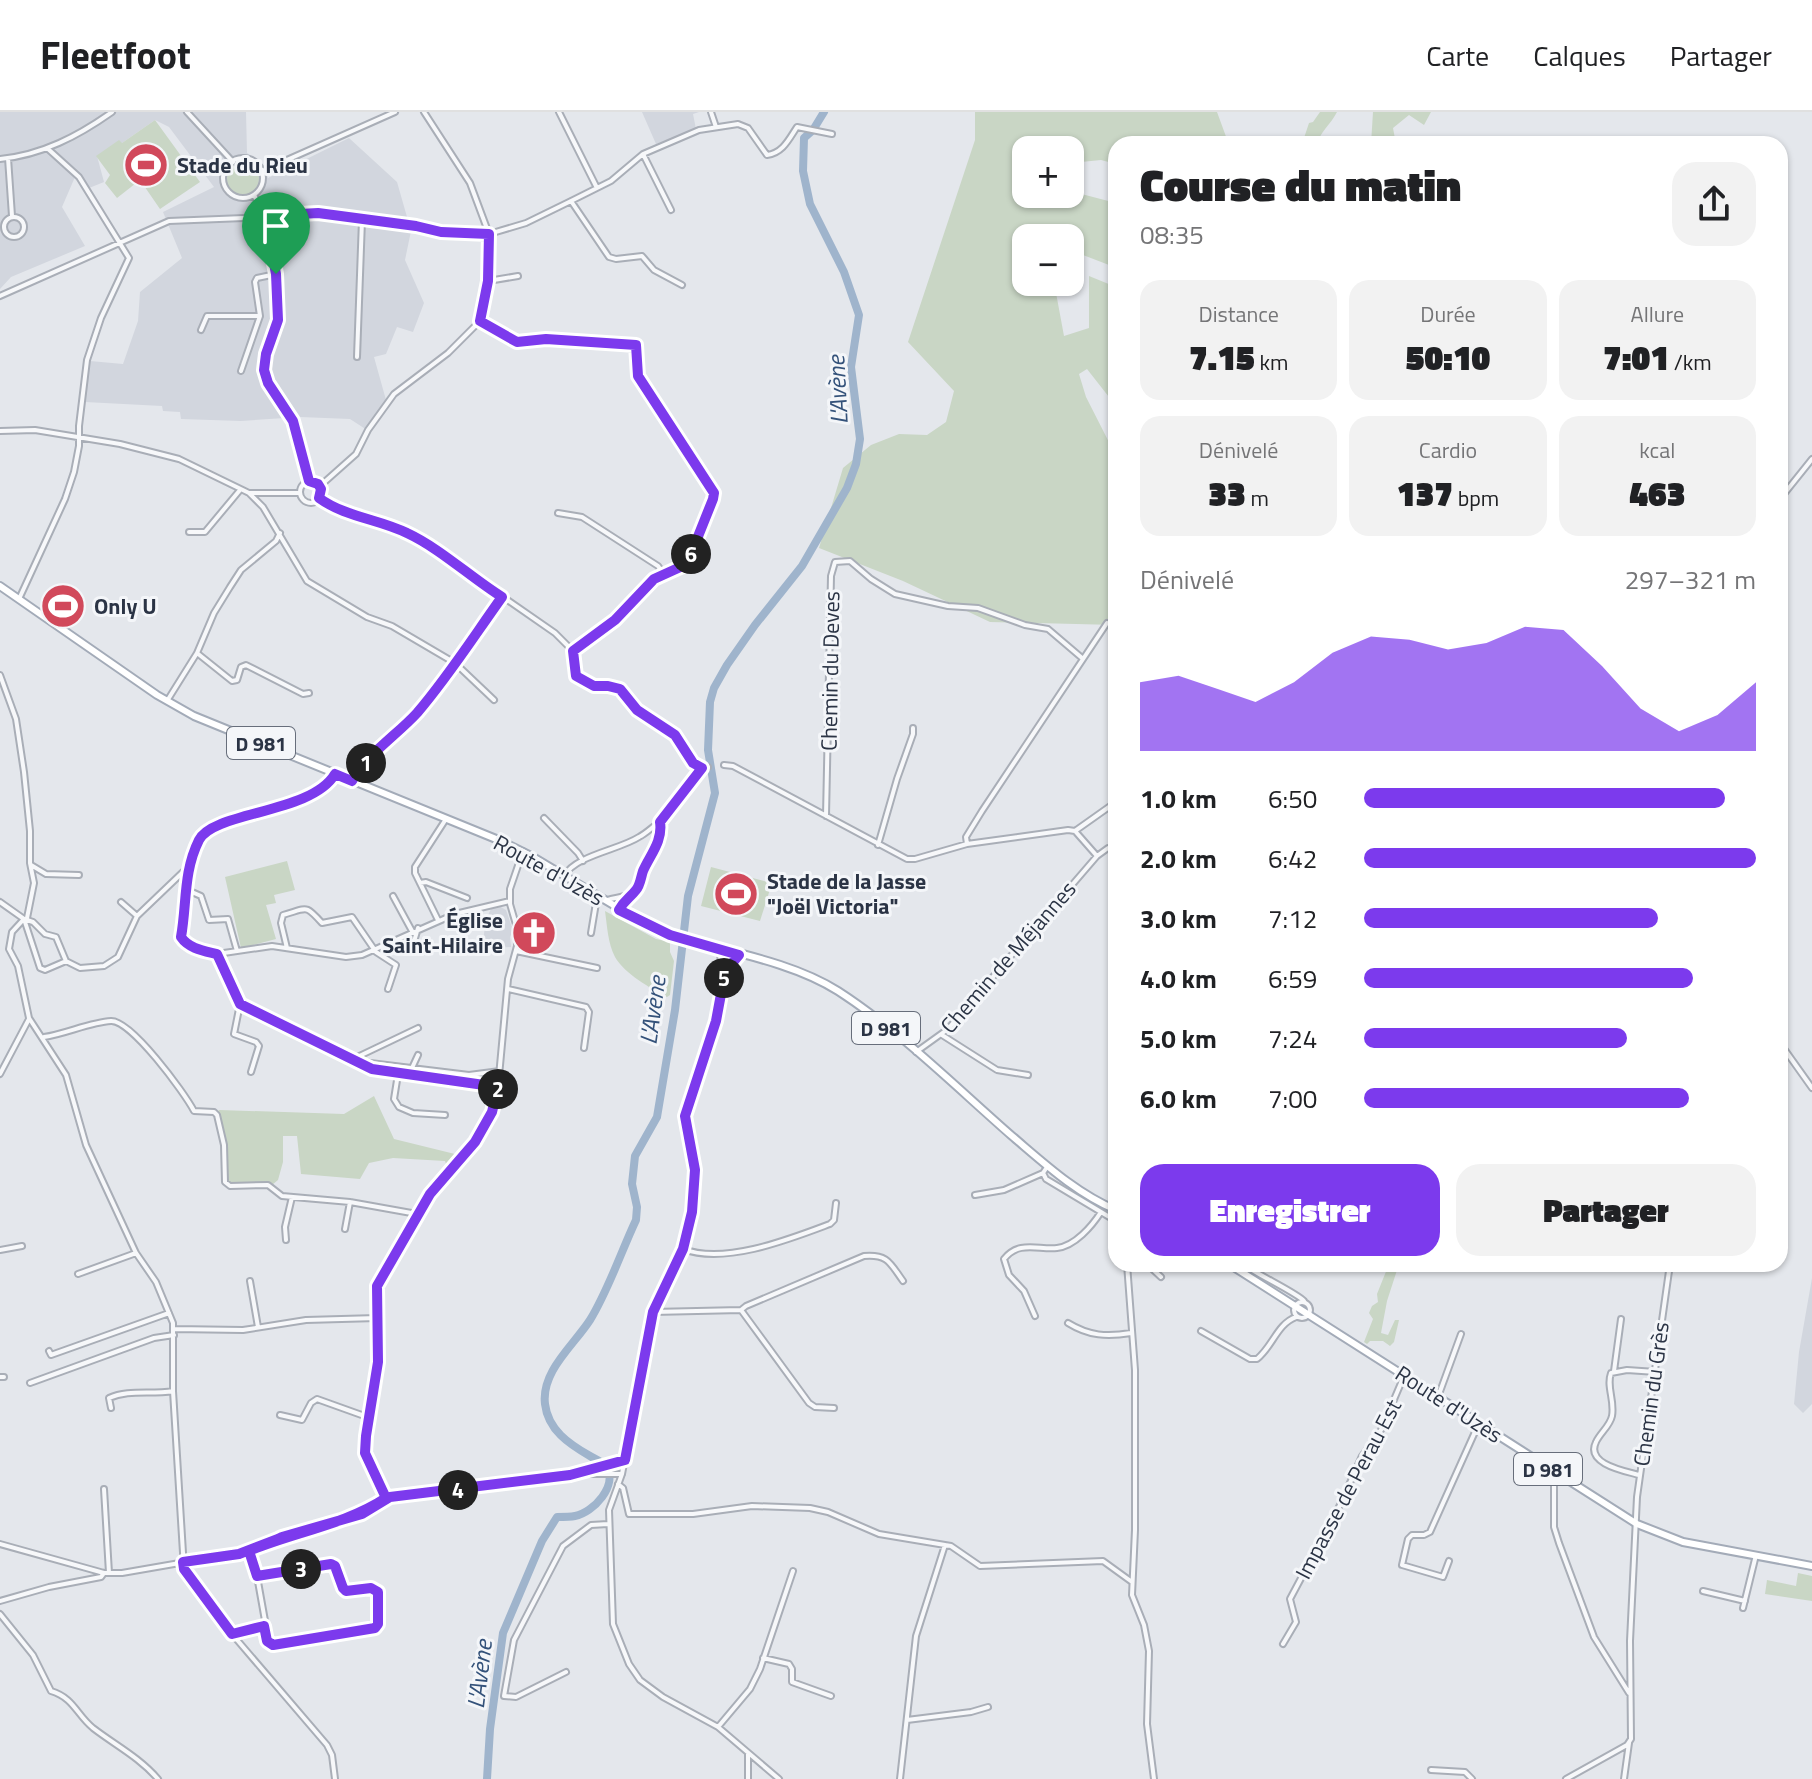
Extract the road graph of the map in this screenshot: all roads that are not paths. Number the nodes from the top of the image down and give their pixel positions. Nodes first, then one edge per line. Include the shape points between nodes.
1 (112, 112) edge
2 (187, 112) edge
3 (395, 112) edge
4 (424, 112) edge
5 (559, 112) edge
6 (711, 112) edge
7 (716, 127) junction
8 (832, 134) dead end
9 (47, 148) junction
10 (643, 154) junction
11 (8, 158) junction
12 (0, 159) edge
13 (233, 162) junction
14 (262, 171) junction
15 (597, 188) junction
16 (254, 195) junction
17 (571, 201) junction
18 (671, 210) dead end
19 (265, 216) junction
20 (13, 217) junction
21 (244, 218) dead end
22 (362, 220) junction
23 (489, 234) junction
24 (119, 241) junction
25 (276, 274) junction
26 (518, 276) dead end
27 (488, 281) junction
28 (682, 285) dead end
29 (0, 296) edge
30 (260, 316) junction
31 (480, 321) junction
32 (201, 330) dead end
33 (357, 357) dead end
34 (241, 371) dead end
35 (0, 431) edge
36 (79, 436) junction
37 (1812, 459) edge
38 (309, 481) junction
39 (320, 486) junction
40 (1788, 489) edge
41 (240, 490) junction
42 (249, 493) junction
43 (300, 493) junction
44 (319, 498) junction
45 (558, 513) dead end
46 (189, 532) dead end
47 (280, 533) junction
48 (663, 573) junction
49 (0, 586) edge
50 (502, 597) junction
51 (19, 599) junction
52 (1107, 623) dead end
53 (573, 651) junction
54 (197, 653) junction
55 (1082, 658) junction
56 (455, 663) junction
57 (0, 675) edge
58 (309, 693) dead end
59 (494, 700) dead end
60 (167, 701) junction
61 (913, 728) dead end
62 (724, 765) dead end
63 (708, 767) dead end
64 (702, 768) junction
65 (335, 774) junction
66 (352, 781) junction
67 (1108, 808) edge
68 (826, 816) junction
69 (544, 818) dead end
70 (446, 819) junction
71 (660, 822) junction
72 (1075, 831) junction
73 (967, 844) junction
74 (878, 845) junction
75 (1108, 848) edge
76 (523, 851) junction
77 (1097, 856) junction
78 (583, 862) junction
79 (30, 863) junction
80 (189, 870) junction
81 (79, 875) dead end
82 (564, 876) junction
83 (420, 883) junction
84 (185, 889) junction
85 (393, 896) dead end
86 (626, 896) junction
87 (597, 897) junction
88 (467, 898) dead end
89 (510, 901) junction
90 (605, 901) junction
91 (0, 902) edge
92 (121, 902) dead end
93 (619, 910) junction
94 (137, 916) junction
95 (25, 919) junction
96 (438, 920) junction
97 (418, 928) junction
98 (412, 931) junction
99 (591, 933) dead end
100 (413, 945) dead end
101 (287, 948) junction
102 (374, 950) junction
103 (719, 950) junction
104 (237, 951) junction
105 (516, 951) junction
106 (217, 954) junction
107 (739, 955) junction
108 (66, 961) junction
109 (597, 968) dead end
110 (724, 978) junction
111 (388, 989) dead end
112 (508, 989) junction
113 (240, 1004) junction
114 (29, 1018) junction
115 (418, 1028) dead end
116 (942, 1035) junction
117 (44, 1037) junction
118 (584, 1048) dead end
119 (916, 1053) junction
120 (1788, 1054) edge
121 (418, 1055) dead end
122 (353, 1059) junction
123 (360, 1062) junction
124 (412, 1068) junction
125 (500, 1071) junction
126 (251, 1072) dead end
127 (0, 1074) edge
128 (398, 1074) junction
129 (1028, 1075) dead end
130 (498, 1087) junction
131 (1812, 1088) edge
132 (445, 1115) dead end
133 (1045, 1170) junction
134 (975, 1195) dead end
135 (292, 1197) junction
136 (350, 1202) junction
137 (836, 1203) dead end
138 (1108, 1206) edge
139 (1101, 1212) junction
140 (417, 1214) junction
141 (1108, 1216) edge
142 (345, 1229) dead end
143 (286, 1240) dead end
144 (22, 1246) dead end
145 (683, 1249) junction
146 (0, 1250) edge
147 (136, 1253) junction
148 (1127, 1272) edge
149 (1156, 1272) edge
150 (1242, 1272) edge
151 (1256, 1272) edge
152 (1669, 1272) edge
153 (78, 1274) dead end
154 (1161, 1277) dead end
155 (250, 1281) dead end
156 (903, 1281) dead end
157 (1304, 1301) junction
158 (1296, 1306) junction
159 (741, 1310) junction
160 (653, 1312) junction
161 (170, 1313) junction
162 (1308, 1314) junction
163 (1035, 1316) dead end
164 (1296, 1317) junction
165 (377, 1318) junction
166 (1621, 1319) dead end
167 (1068, 1323) dead end
168 (258, 1327) junction
169 (174, 1329) junction
170 (1201, 1331) dead end
171 (1131, 1333) junction
172 (1461, 1334) dead end
173 (174, 1335) junction
174 (49, 1351) dead end
175 (1614, 1371) junction
176 (1656, 1372) junction
177 (1404, 1375) junction
178 (30, 1383) dead end
179 (173, 1391) junction
180 (1438, 1397) junction
181 (111, 1408) dead end
182 (834, 1408) dead end
183 (280, 1415) dead end
184 (370, 1418) junction
185 (1479, 1423) junction
186 (625, 1460) junction
187 (600, 1471) junction
188 (1554, 1473) junction
189 (622, 1474) junction
190 (1639, 1475) junction
191 (618, 1484) junction
192 (104, 1489) dead end
193 (386, 1498) junction
194 (608, 1524) junction
195 (1637, 1524) junction
196 (0, 1544) edge
197 (945, 1545) junction
198 (249, 1551) junction
199 (1756, 1555) junction
200 (1449, 1561) dead end
201 (183, 1562) junction
202 (1812, 1566) edge
203 (793, 1571) dead end
204 (106, 1573) junction
205 (257, 1576) junction
206 (1132, 1582) junction
207 (1703, 1591) dead end
208 (0, 1601) edge
209 (1745, 1601) junction
210 (1743, 1608) dead end
211 (0, 1614) edge
212 (264, 1626) junction
213 (232, 1634) junction
214 (1283, 1644) dead end
215 (763, 1658) junction
216 (566, 1672) dead end
217 (1630, 1694) junction
218 (831, 1696) dead end
219 (988, 1707) dead end
220 (907, 1720) junction
221 (718, 1727) junction
222 (1629, 1743) junction
223 (748, 1754) junction
224 (1431, 1770) dead end
225 (158, 1779) edge
226 (335, 1779) edge
227 (748, 1779) edge
228 (779, 1779) edge
229 (900, 1779) edge
230 (1154, 1779) edge
231 (1472, 1779) edge
232 (1566, 1779) edge
233 (1624, 1779) edge

1 - 9 street
2 - 13 street
3 - 14 street
4 - 23 street via 470,183
5 - 15 street
6 - 7 street
7 - 8 street via 748,128 767,155 785,146 797,127
7 - 10 street
9 - 11 street
9 - 24 street via 79,177
10 - 15 street
10 - 18 street
11 - 12 street
11 - 20 street
13 - 14 street via 247,159
13 - 16 street via 225,171 227,189 236,197
14 - 16 street via 262,184
15 - 17 street
16 - 19 street
17 - 23 street
17 - 28 street via 609,257 642,256 654,270
19 - 22 street via 318,213
19 - 25 street
20 - 20 street via 4,227 13,236 23,226
21 - 24 street via 169,221
22 - 23 street
22 - 33 street
23 - 27 street
24 - 29 street
24 - 36 street via 128,264 87,360
25 - 30 street via 255,282
25 - 38 street via 278,320 264,370 293,421
26 - 27 street
27 - 31 street
30 - 32 street via 207,316
30 - 34 street
31 - 39 street via 451,351 394,394 356,454
31 - 48 street via 517,342 636,345 638,376 714,493 687,564
35 - 36 street
36 - 41 street via 164,454
36 - 51 street via 65,499
37 - 40 street
38 - 39 street
38 - 43 street
39 - 44 street
41 - 42 street
41 - 46 street via 205,532
42 - 43 street
42 - 47 street
43 - 44 street via 306,501
44 - 50 street via 343,512 415,536
45 - 48 street via 582,517
47 - 54 street via 241,570
47 - 56 street via 307,581
48 - 53 street via 615,620
49 - 51 main road, Route d'Uzès / D 981
50 - 53 street
50 - 56 street
51 - 60 main road, Route d'Uzès / D 981
52 - 55 street
53 - 64 street via 579,679 620,689 637,710 675,735
54 - 58 street via 232,681 246,665
54 - 60 street
55 - 68 street, Chemin du Deves via 1048,629 978,608 895,594 850,561 835,562
55 - 73 street via 982,811
56 - 59 street
56 - 66 street
57 - 79 street via 20,734
60 - 65 main road, Route d'Uzès / D 981
61 - 74 street
62 - 68 street
63 - 64 street
64 - 71 street
65 - 66 main road, Route d'Uzès / D 981
65 - 80 street via 329,783 283,806 211,829 199,840
66 - 70 main road, Route d'Uzès / D 981
67 - 72 street
68 - 74 street
69 - 78 street
70 - 76 main road, Route d'Uzès / D 981
70 - 83 street via 415,867
71 - 78 street via 639,838
71 - 86 street via 637,889
72 - 73 street
72 - 77 street
73 - 74 street via 911,860
75 - 77 street
76 - 82 main road, Route d'Uzès / D 981
76 - 89 street
77 - 116 street, Chemin de Méjannes
78 - 82 street
79 - 81 street via 46,874
79 - 95 street via 34,883
80 - 84 street
80 - 94 street
82 - 87 main road, Route d'Uzès / D 981
83 - 88 street
83 - 96 street
84 - 104 street via 201,896 209,920 228,919
84 - 106 street via 181,937 196,949
85 - 98 street
86 - 90 street
86 - 93 street
87 - 90 main road, Route d'Uzès / D 981
87 - 99 street
89 - 96 street
89 - 105 street via 518,934
90 - 93 main road, Route d'Uzès / D 981
91 - 95 street
92 - 94 street
93 - 103 main road, Route d'Uzès / D 981 via 670,935
94 - 108 street via 122,951 104,966 80,968
95 - 108 street via 56,937
95 - 108 street via 40,968
95 - 114 street via 12,932 9,949
96 - 97 street
97 - 98 street
97 - 100 street
98 - 102 street
101 - 102 street via 346,957
101 - 102 street via 283,915 307,909 322,923 355,919
101 - 104 street
102 - 111 street via 396,965
103 - 107 main road, Route d'Uzès / D 981
103 - 110 street
104 - 106 street
105 - 109 street
105 - 112 street
106 - 113 street
107 - 110 street
107 - 119 main road, Route d'Uzès / D 981 via 805,974 835,989
110 - 145 street via 685,1116 695,1182
112 - 118 street via 586,1007
112 - 125 street
113 - 122 street
113 - 126 street via 234,1034 259,1046
114 - 117 street
114 - 127 street
115 - 122 street
116 - 119 street, Chemin de Méjannes
116 - 129 street via 997,1070
117 - 135 street via 106,1022 123,1025 174,1079 194,1111 217,1115 225,1182 268,1185
117 - 147 street via 68,1079 83,1138
119 - 133 main road, Route d'Uzès / D 981
120 - 131 street
121 - 124 street
122 - 123 street
123 - 124 street
123 - 128 street
124 - 125 street via 469,1075
125 - 130 street
128 - 130 street
128 - 132 street via 394,1099 399,1107
130 - 140 street via 492,1112 475,1142
133 - 134 street via 1004,1190
133 - 138 main road, Route d'Uzès / D 981
133 - 139 street via 1054,1184
135 - 136 street
135 - 143 street
136 - 140 street
136 - 142 street
137 - 145 street via 830,1224 751,1251
139 - 141 street
139 - 163 street via 1067,1244 1020,1248 1004,1259
140 - 165 street via 377,1286
144 - 146 street
145 - 160 street
147 - 153 street
147 - 161 street
148 - 171 street
149 - 154 street
150 - 158 main road, Route d'Uzès / D 981
151 - 157 street
152 - 176 street, Chemin du Grès
155 - 168 street
156 - 159 street via 888,1260 864,1256
157 - 158 street
157 - 162 street via 1310,1306
158 - 162 main road, Route d'Uzès / D 981
158 - 164 street
159 - 160 street
159 - 182 street via 809,1403
160 - 186 street
161 - 169 street
161 - 174 street via 51,1355
162 - 164 street
162 - 177 main road, Route d'Uzès / D 981
164 - 170 street via 1283,1324 1257,1359
165 - 168 street
165 - 184 street via 378,1362
166 - 175 street
167 - 171 street via 1097,1335
168 - 169 street
169 - 173 street
171 - 206 street via 1136,1444
172 - 180 street
173 - 178 street
173 - 179 street
175 - 176 street
175 - 190 street via 1608,1382 1611,1420 1594,1451 1614,1468
176 - 190 street, Chemin du Grès
177 - 180 main road, Route d'Uzès / D 981
177 - 214 street, Impasse de Perau Est via 1381,1430 1362,1456 1290,1599 1296,1622
179 - 181 street via 125,1391 109,1398
179 - 201 street
180 - 185 main road, Route d'Uzès / D 981
183 - 184 street via 302,1420 317,1399
184 - 193 street via 365,1453
185 - 188 main road, Route d'Uzès / D 981
185 - 200 street via 1430,1532 1412,1535 1402,1562 1438,1578 1446,1576
186 - 187 street
186 - 189 street
187 - 189 street
187 - 193 street
188 - 195 main road, Route d'Uzès / D 981
188 - 217 street via 1559,1543 1594,1637
189 - 191 street
190 - 195 street, Chemin du Grès
191 - 194 street
191 - 197 street via 629,1514 810,1508 879,1534
192 - 204 street
193 - 198 street via 362,1514
194 - 216 street via 591,1525 563,1546 514,1640 504,1696 516,1697
194 - 221 street via 613,1624 635,1674 656,1693
195 - 199 main road, Route d'Uzès / D 981 via 1683,1542
195 - 217 street, Chemin du Grès
196 - 204 street
197 - 206 street via 980,1566 1103,1561
197 - 220 street via 916,1636
198 - 201 street
198 - 205 street
199 - 202 main road, Route d'Uzès / D 981
199 - 209 street
201 - 204 street
201 - 213 street
203 - 215 street
204 - 208 street
205 - 212 street
205 - 212 street via 331,1564 338,1568 346,1591 371,1588 380,1597 375,1628 273,1645
206 - 230 street via 1149,1651 1147,1724
207 - 209 street
209 - 210 street
211 - 225 street via 33,1655 46,1686 62,1693 96,1730
212 - 213 street
213 - 226 street via 327,1745
215 - 218 street via 789,1664 792,1682
215 - 221 street via 743,1700
217 - 222 street, Chemin du Grès
219 - 220 street
220 - 229 street
221 - 223 street
222 - 232 street
222 - 233 street, Chemin du Grès
223 - 227 street
223 - 228 street
224 - 231 street via 1465,1772

